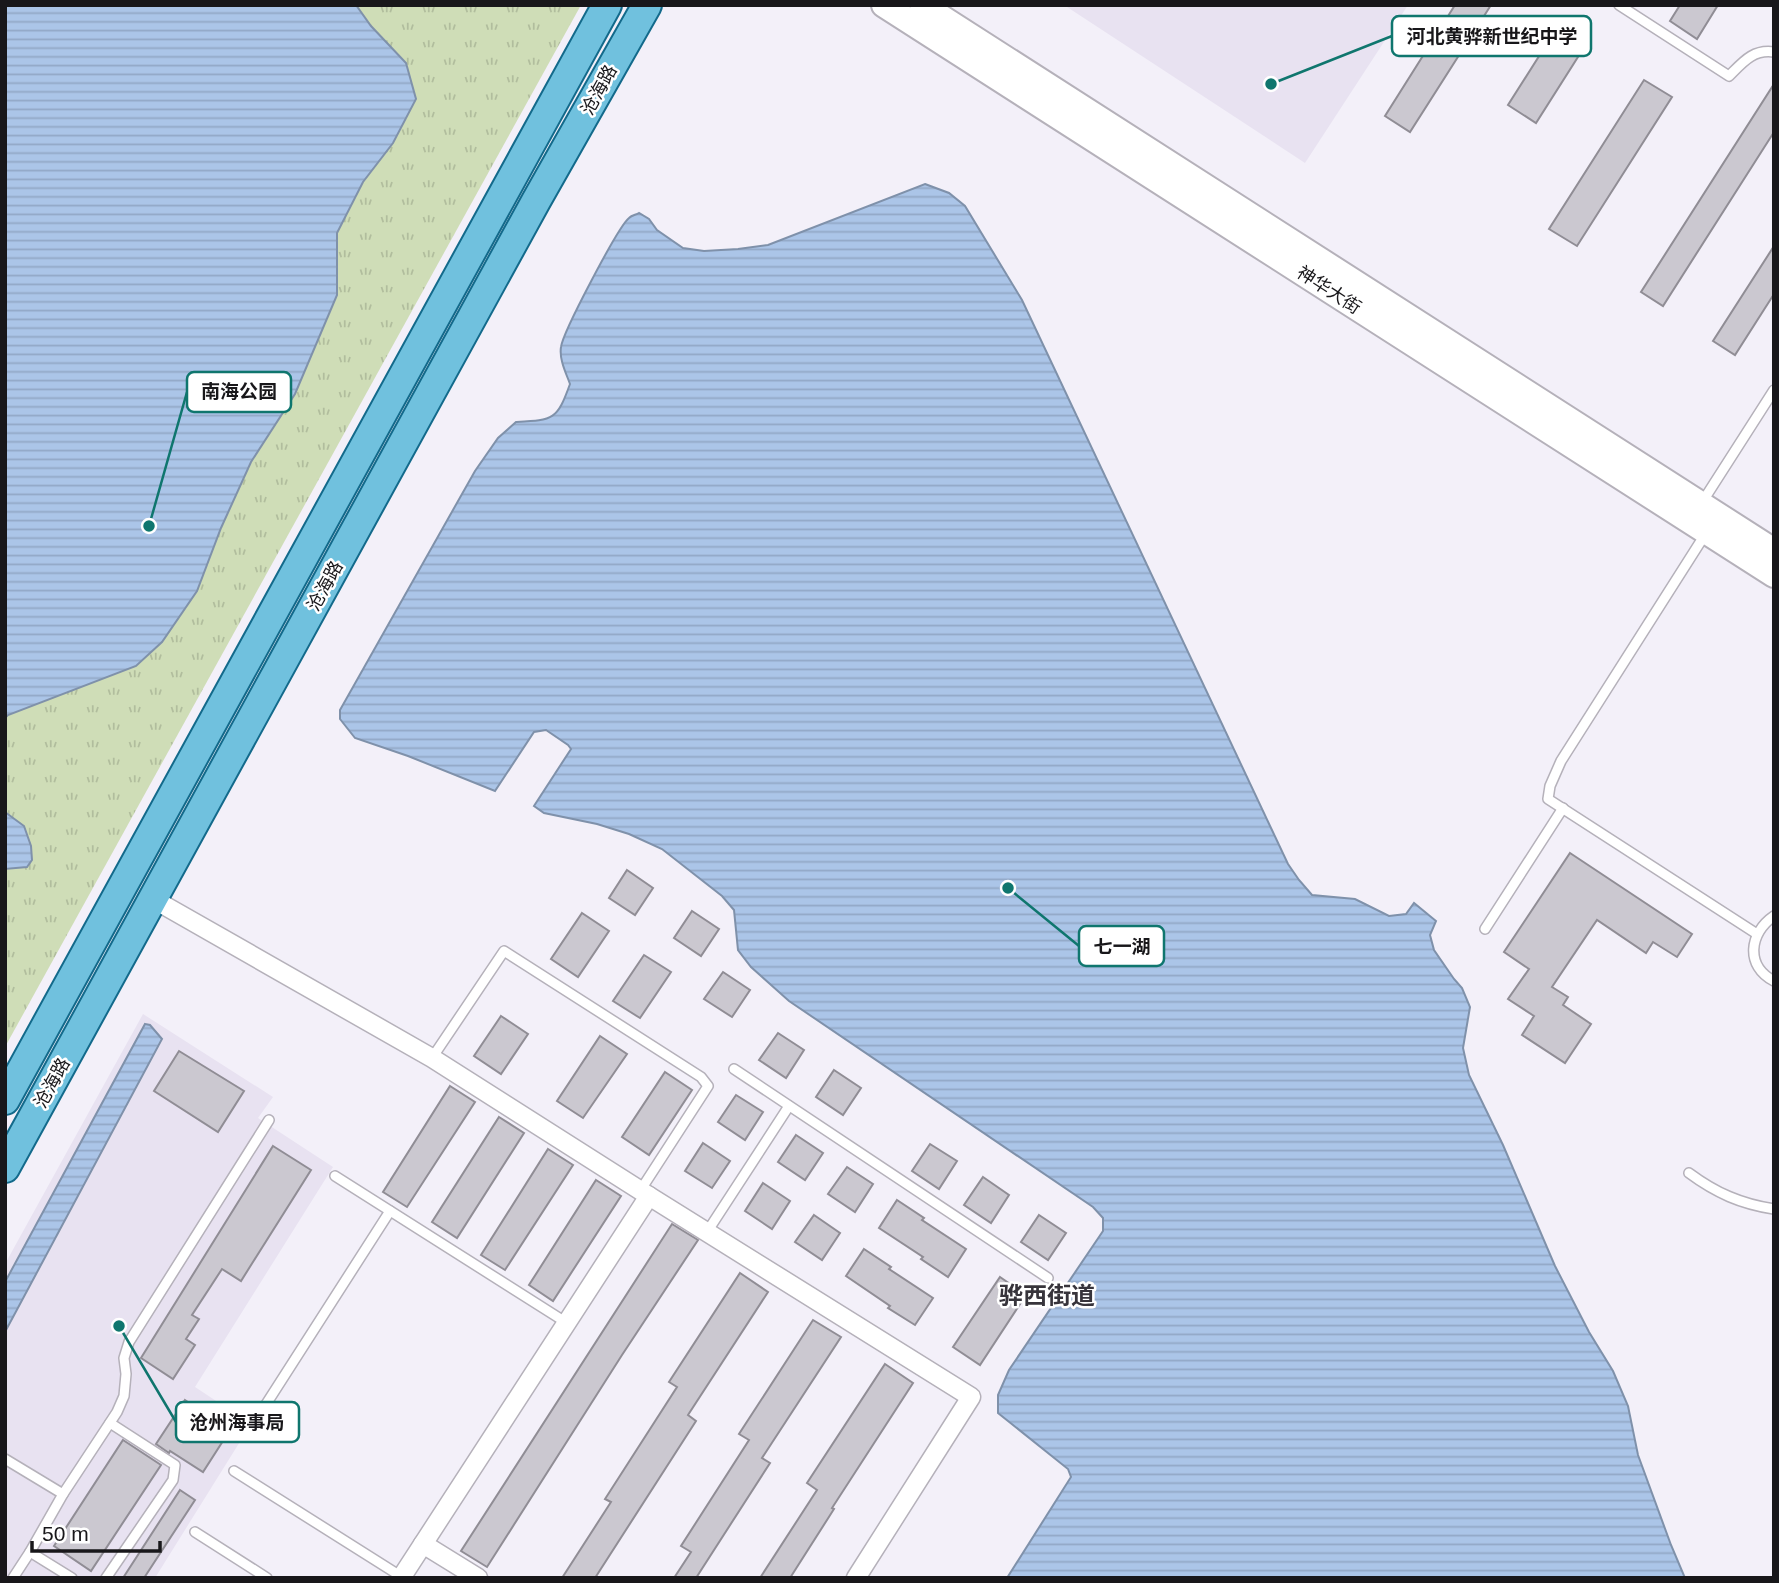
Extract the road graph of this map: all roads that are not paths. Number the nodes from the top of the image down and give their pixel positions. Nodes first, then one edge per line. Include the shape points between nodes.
1 (607, 5) edge
2 (647, 5) edge
3 (884, 5) edge
4 (922, 5) edge
5 (1619, 5) edge
6 (1774, 51) edge
7 (1774, 390) edge
8 (1701, 504) junction
9 (1707, 532) junction
10 (1774, 551) edge
11 (1774, 575) edge
12 (1563, 808) junction
13 (153, 899) junction
14 (1774, 916) edge
15 (1485, 929) dead end
16 (1756, 934) junction
17 (1774, 981) edge
18 (432, 1058) junction
19 (734, 1069) dead end
20 (5, 1100) edge
21 (789, 1105) junction
22 (269, 1120) dead end
23 (5, 1168) edge
24 (1689, 1173) dead end
25 (335, 1176) dead end
26 (644, 1193) junction
27 (1774, 1209) edge
28 (390, 1211) junction
29 (707, 1232) junction
30 (1048, 1278) dead end
31 (567, 1323) junction
32 (110, 1423) junction
33 (254, 1423) dead end
34 (5, 1459) edge
35 (234, 1471) dead end
36 (64, 1494) junction
37 (195, 1532) dead end
38 (423, 1544) junction
39 (30, 1552) junction
40 (402, 1577) edge
41 (13, 1578) edge
42 (72, 1578) edge
43 (106, 1578) edge
44 (267, 1578) edge
45 (478, 1578) edge
46 (856, 1578) edge

1 - 20 main road, 沧海路
2 - 13 main road, 沧海路
3 - 9 main road, 神华大街
4 - 8 main road, 神华大街
5 - 6 lane via 1730,76 1753,53
7 - 8 lane
8 - 10 main road, 神华大街
9 - 11 main road, 神华大街
9 - 12 lane via 1561,761 1548,799
12 - 15 lane
12 - 16 lane
13 - 18 street
13 - 23 main road, 沧海路
14 - 16 lane
16 - 17 lane via 1756,963
18 - 26 street
18 - 26 lane via 504,951 701,1077 708,1086
19 - 21 lane
21 - 29 lane
21 - 30 lane
22 - 32 lane via 129,1342 124,1358 124,1396
24 - 27 lane via 1730,1197
25 - 28 lane
26 - 29 street
26 - 31 street
28 - 31 lane
28 - 33 lane
29 - 46 street via 971,1397
31 - 38 street
32 - 36 lane
32 - 43 lane via 175,1465 175,1473
34 - 36 lane
35 - 40 lane
36 - 39 lane
37 - 44 lane
38 - 40 street
38 - 45 street
39 - 41 lane
39 - 42 lane

